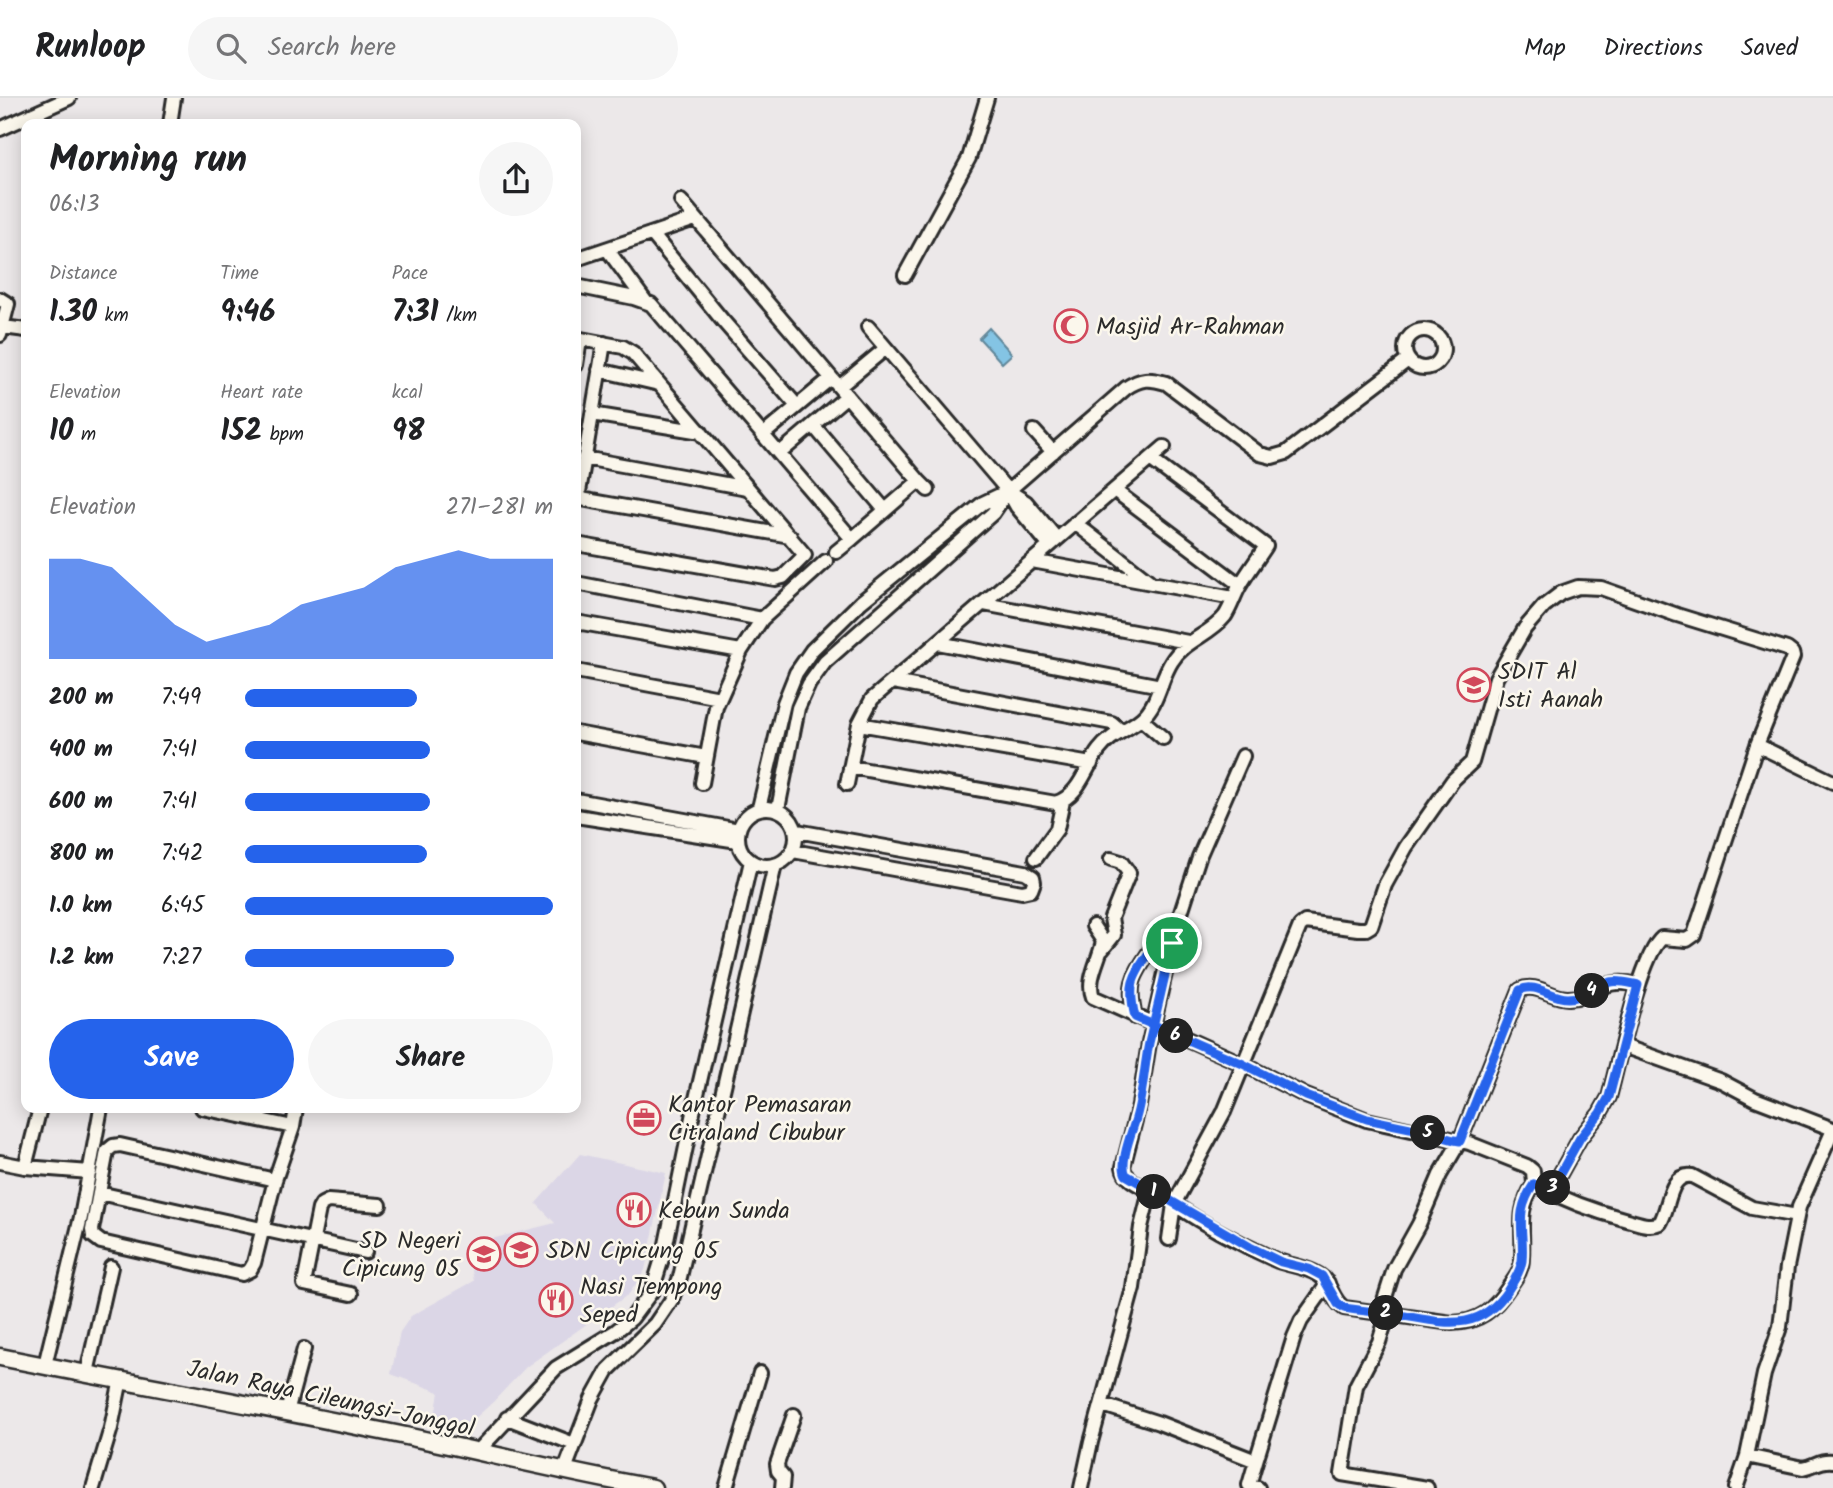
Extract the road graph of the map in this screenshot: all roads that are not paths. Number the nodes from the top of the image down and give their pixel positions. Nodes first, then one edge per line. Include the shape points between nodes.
1 (69, 98) edge
2 (174, 98) edge
3 (987, 98) edge
4 (22, 119) edge
5 (171, 119) edge
6 (21, 120) edge
7 (0, 129) edge
8 (681, 201) dead end
9 (695, 219) junction
10 (652, 234) junction
11 (607, 249) junction
12 (581, 257) edge
13 (905, 275) dead end
14 (581, 287) edge
15 (0, 299) edge
16 (646, 302) junction
17 (868, 327) dead end
18 (21, 330) edge
19 (1, 331) edge
20 (581, 339) edge
21 (604, 343) junction
22 (886, 348) junction
23 (1408, 360) dead end
24 (599, 370) junction
25 (659, 384) junction
26 (839, 387) junction
27 (797, 406) junction
28 (592, 414) junction
29 (813, 425) junction
30 (1034, 431) dead end
31 (701, 432) junction
32 (764, 434) junction
33 (1164, 447) dead end
34 (1053, 452) junction
35 (780, 453) junction
36 (584, 458) junction
37 (1150, 459) junction
38 (581, 472) edge
39 (747, 488) junction
40 (1114, 490) junction
41 (1009, 491) junction
42 (581, 499) edge
43 (885, 510) junction
44 (1075, 523) junction
45 (790, 537) junction
46 (852, 539) junction
47 (1053, 542) junction
48 (581, 545) edge
49 (836, 552) dead end
50 (825, 561) dead end
51 (1032, 561) junction
52 (1151, 583) junction
53 (581, 584) edge
54 (1240, 585) junction
55 (1233, 598) junction
56 (984, 604) junction
57 (762, 619) junction
58 (581, 623) edge
59 (1188, 642) junction
60 (938, 643) junction
61 (741, 651) junction
62 (581, 672) edge
63 (893, 682) junction
64 (1160, 686) junction
65 (720, 698) junction
66 (1141, 719) junction
67 (859, 724) junction
68 (1119, 730) junction
69 (581, 734) edge
70 (1163, 738) dead end
71 (1757, 745) junction
72 (1243, 756) dead end
73 (706, 757) junction
74 (1091, 764) junction
75 (850, 767) junction
76 (1833, 782) edge
77 (702, 783) dead end
78 (846, 785) dead end
79 (1063, 800) junction
80 (581, 801) edge
81 (760, 808) junction
82 (778, 809) junction
83 (581, 817) edge
84 (691, 828) junction
85 (797, 831) junction
86 (738, 835) junction
87 (793, 851) junction
88 (1036, 858) dead end
89 (1111, 859) dead end
90 (751, 861) junction
91 (775, 865) junction
92 (1093, 926) dead end
93 (1172, 943) junction
94 (1102, 950) junction
95 (1638, 985) junction
96 (1135, 1017) junction
97 (1154, 1026) junction
98 (1623, 1046) junction
99 (1243, 1064) junction
100 (703, 1074) junction
101 (724, 1081) junction
102 (39, 1113) edge
103 (100, 1113) edge
104 (224, 1113) edge
105 (295, 1113) edge
106 (293, 1128) junction
107 (1833, 1130) edge
108 (1460, 1141) junction
109 (685, 1154) junction
110 (707, 1158) junction
111 (0, 1162) edge
112 (25, 1167) junction
113 (90, 1172) junction
114 (275, 1180) junction
115 (1534, 1184) junction
116 (1150, 1191) junction
117 (1550, 1192) junction
118 (99, 1193) junction
119 (1174, 1204) junction
120 (380, 1205) dead end
121 (1797, 1216) junction
122 (261, 1228) junction
123 (1169, 1239) dead end
124 (313, 1241) junction
125 (365, 1252) dead end
126 (111, 1267) dead end
127 (1328, 1283) junction
128 (351, 1294) dead end
129 (1384, 1313) junction
130 (304, 1349) dead end
131 (0, 1357) edge
132 (45, 1365) junction
133 (87, 1373) junction
134 (760, 1373) dead end
135 (121, 1379) junction
136 (1103, 1405) junction
137 (287, 1412) junction
138 (794, 1415) dead end
139 (507, 1418) junction
140 (574, 1444) junction
141 (477, 1452) junction
142 (1747, 1456) junction
143 (1256, 1461) junction
144 (1833, 1461) edge
145 (564, 1472) junction
146 (1342, 1474) junction
147 (1386, 1484) edge
148 (1251, 1487) edge
149 (93, 1488) edge
150 (653, 1488) edge
151 (726, 1488) edge
152 (782, 1488) edge
153 (1081, 1488) edge
154 (1339, 1488) edge
155 (1427, 1488) edge
156 (1736, 1488) edge

1 - 4 street
2 - 5 street
3 - 13 street via 969,158
6 - 7 street
8 - 9 street
9 - 10 street
9 - 26 street
10 - 11 street
10 - 27 street
11 - 12 street
11 - 16 street
14 - 16 street
15 - 19 street via 8,304
16 - 32 street
17 - 22 street
18 - 19 street
20 - 21 street
21 - 24 street
21 - 25 street via 633,353
22 - 26 street
22 - 41 street
23 - 34 street via 1286,453 1272,457 1260,454 1166,383 1150,379 1126,388
24 - 25 street
24 - 28 street
25 - 31 street
26 - 27 street
26 - 29 street
26 - 43 street via 923,485
27 - 32 street
28 - 31 street
28 - 36 street
29 - 35 street
29 - 43 street
30 - 34 street
31 - 39 street
32 - 35 street
33 - 37 street
34 - 41 street
35 - 46 street
36 - 38 street
36 - 39 street
37 - 40 street
37 - 54 street via 1266,546
39 - 45 street
40 - 44 street
40 - 54 street
41 - 47 street via 1026,502
41 - 81 street via 983,503 861,602 812,650 784,703
41 - 82 street via 993,513 825,662 809,684 798,708
42 - 45 street
43 - 46 street
44 - 47 street
44 - 52 street
45 - 48 street via 805,555 775,579
46 - 49 street
47 - 51 street
50 - 57 street
51 - 52 street
51 - 56 street
52 - 55 street
53 - 57 street
54 - 55 street
55 - 59 street via 1224,616
56 - 59 street
56 - 60 street
57 - 61 street
58 - 61 street
59 - 64 street via 1173,659
60 - 63 street
60 - 64 street
61 - 65 street
62 - 65 street
63 - 67 street via 872,698
63 - 68 street via 1112,723
64 - 66 street
65 - 73 street
66 - 68 street
66 - 70 street
67 - 74 street
67 - 75 street
68 - 74 street
69 - 73 street
71 - 76 street
71 - 95 street via 1694,935 1688,940 1668,937 1656,943
71 - 99 street via 1793,657 1790,651 1601,588 1578,587 1560,593 1525,628 1496,678 1472,762 1453,780 1406,847 1385,885 1371,926 1358,929 1305,922 1300,926
72 - 93 street via 1199,857
73 - 77 street
74 - 79 street via 1081,783
75 - 78 street
75 - 79 street via 1056,803
79 - 88 street via 1057,829
80 - 84 street
81 - 82 street
81 - 86 street via 748,815
82 - 85 street via 790,817
83 - 84 street
84 - 86 street
85 - 87 street
85 - 87 street via 1025,872 1033,877 1034,886 1022,892
86 - 90 street via 742,852
87 - 91 street
89 - 94 street via 1129,873 1112,911 1114,935
90 - 91 street
90 - 100 street
91 - 101 street
92 - 94 street via 1102,936
93 - 96 street via 1152,948 1131,984
93 - 97 street
94 - 96 street via 1091,994
95 - 98 street
95 - 108 street via 1611,982 1569,998 1530,987 1520,990
96 - 97 street
97 - 99 street
97 - 116 street via 1124,1167 1131,1180
98 - 107 street via 1721,1081
98 - 117 street via 1609,1097
99 - 108 street via 1306,1096 1367,1119
99 - 119 street via 1224,1112
100 - 101 street
100 - 109 street
101 - 110 street
102 - 112 street
103 - 113 street
104 - 106 street
105 - 106 street
106 - 114 street
107 - 121 street
108 - 115 street via 1527,1166 1534,1171
108 - 129 street via 1390,1278
109 - 110 street
109 - 139 street via 658,1277 645,1303 616,1331 556,1368
110 - 140 street via 672,1299 655,1324 608,1370
111 - 112 street
112 - 113 street
113 - 132 street
114 - 118 street via 120,1145 107,1151
114 - 122 street
115 - 117 street
115 - 129 street via 1521,1214 1520,1271 1491,1311 1460,1323
116 - 119 street
116 - 136 street via 1133,1288
117 - 121 street via 1605,1216 1655,1225 1663,1219 1676,1180 1685,1175 1752,1208
118 - 122 street
118 - 122 street via 92,1230 101,1242 242,1274 254,1263
119 - 123 street
119 - 127 street via 1281,1262 1309,1269
120 - 124 street via 324,1202
121 - 142 street via 1780,1327 1764,1374
122 - 124 street
124 - 125 street
124 - 128 street via 304,1284
126 - 133 street
127 - 129 street via 1341,1306
127 - 143 street via 1294,1337
129 - 146 street via 1380,1342 1356,1386
130 - 137 street
131 - 132 main road, Jalan Raya Cileungsi-Jonggol
132 - 133 main road, Jalan Raya Cileungsi-Jonggol
133 - 135 main road, Jalan Raya Cileungsi-Jonggol
134 - 151 street
135 - 137 main road, Jalan Raya Cileungsi-Jonggol
135 - 149 street
136 - 143 street
136 - 153 street
137 - 141 main road, Jalan Raya Cileungsi-Jonggol
138 - 152 street via 777,1464
139 - 140 street
139 - 141 street
140 - 145 street
141 - 145 main road, Jalan Raya Cileungsi-Jonggol
142 - 144 street via 1803,1468
142 - 156 street
143 - 148 street
145 - 150 main road, Jalan Raya Cileungsi-Jonggol
146 - 147 street
146 - 154 street
147 - 155 street

